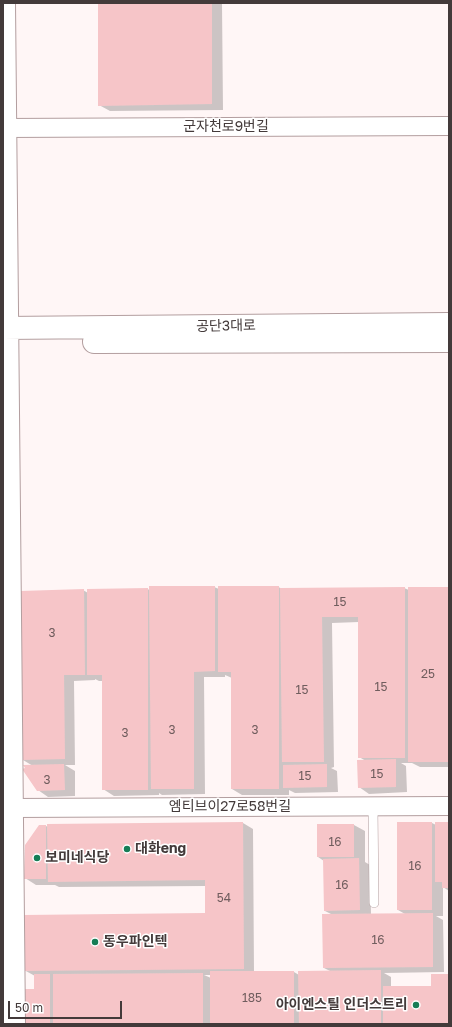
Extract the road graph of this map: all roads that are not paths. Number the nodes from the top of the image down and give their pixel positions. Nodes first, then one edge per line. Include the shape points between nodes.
1 (4, 3) edge
2 (449, 126) edge
3 (4, 128) edge
4 (449, 324) edge
5 (5, 335) edge
6 (449, 341) edge
7 (373, 806) junction
8 (449, 806) edge
9 (12, 808) junction
10 (374, 903) dead end
11 (14, 1024) edge

1 - 3 main road
2 - 3 street, 군자천로9번길
3 - 5 main road
4 - 5 main road, 공단3대로
5 - 6 main road, 공단3대로
5 - 9 main road
7 - 8 street, 엠티브이27로58번길
7 - 9 street, 엠티브이27로58번길
7 - 10 lane
9 - 11 main road

